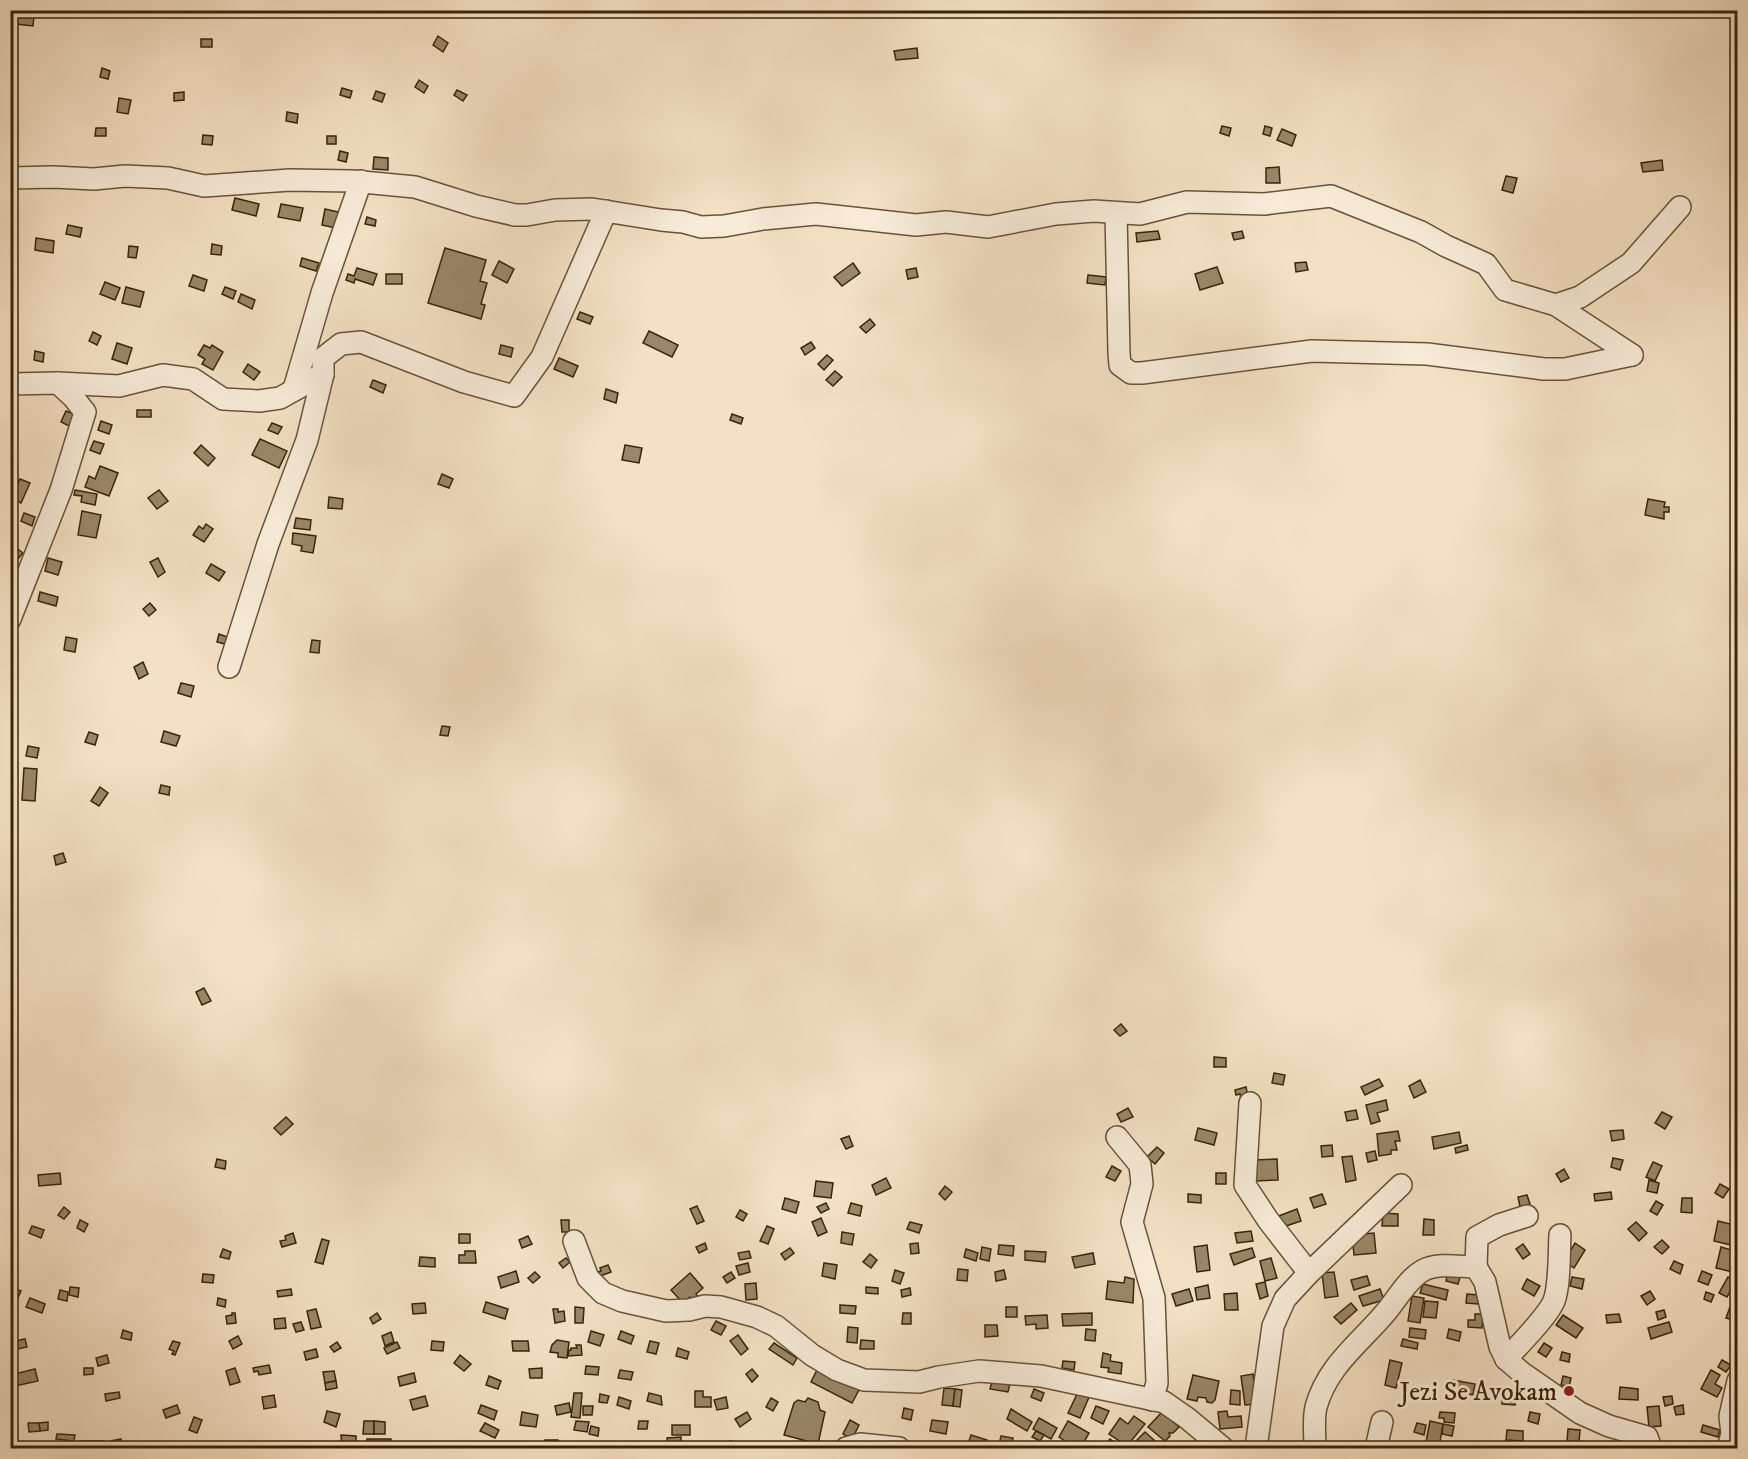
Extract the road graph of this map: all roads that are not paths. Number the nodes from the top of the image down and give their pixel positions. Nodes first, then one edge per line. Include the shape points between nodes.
1 (10, 178) edge
2 (361, 182) junction
3 (1680, 207) dead end
4 (606, 211) junction
5 (1116, 213) junction
6 (1556, 304) junction
7 (323, 374) junction
8 (58, 383) junction
9 (10, 384) edge
10 (294, 389) junction
11 (10, 620) edge
12 (229, 667) dead end
13 (1250, 1103) dead end
14 (1116, 1137) dead end
15 (1401, 1185) dead end
16 (1527, 1216) dead end
17 (1560, 1234) dead end
18 (574, 1241) dead end
19 (1476, 1267) junction
20 (1309, 1273) junction
21 (1506, 1359) junction
22 (1737, 1382) edge
23 (1152, 1400) junction
24 (1382, 1422) dead end
25 (1732, 1438) edge
26 (846, 1449) edge
27 (899, 1449) edge
28 (1223, 1449) edge
29 (1256, 1449) edge
30 (1315, 1449) edge
31 (1376, 1449) edge
32 (1651, 1449) edge

1 - 2 street via 168,178 204,186 290,180
2 - 4 street via 415,187 515,215 555,210
2 - 10 street
3 - 6 street via 1631,263 1580,297
4 - 5 street via 701,227 816,214 916,225 946,222 988,227 1056,214
4 - 7 street via 542,357 514,396 464,382 362,342 341,344 323,358
5 - 6 street via 1140,214 1186,202 1264,204 1331,196 1421,232 1486,264 1505,290
5 - 6 street via 1120,365 1131,373 1312,351 1427,354 1544,369 1632,356
7 - 10 street
7 - 12 street via 307,440 268,544
8 - 9 street
8 - 10 street via 119,387 163,375 193,379 223,399 259,401 280,398
8 - 11 street via 85,412 61,490
13 - 20 street via 1245,1185
14 - 23 street via 1140,1165 1142,1184 1132,1222 1154,1298 1157,1383
15 - 20 street
16 - 19 street via 1499,1225 1477,1238
17 - 21 street via 1554,1300
18 - 23 street via 588,1278 603,1293 666,1311 721,1306 757,1317 776,1326 828,1365 864,1380 919,1382 979,1371 1041,1376
19 - 21 street via 1485,1282
19 - 30 street via 1422,1270 1340,1360 1326,1380 1316,1409
20 - 29 street via 1285,1299 1273,1326
21 - 32 street via 1580,1413 1647,1437
22 - 25 street via 1730,1416
23 - 28 street via 1164,1402
24 - 31 street
26 - 27 street via 860,1444

